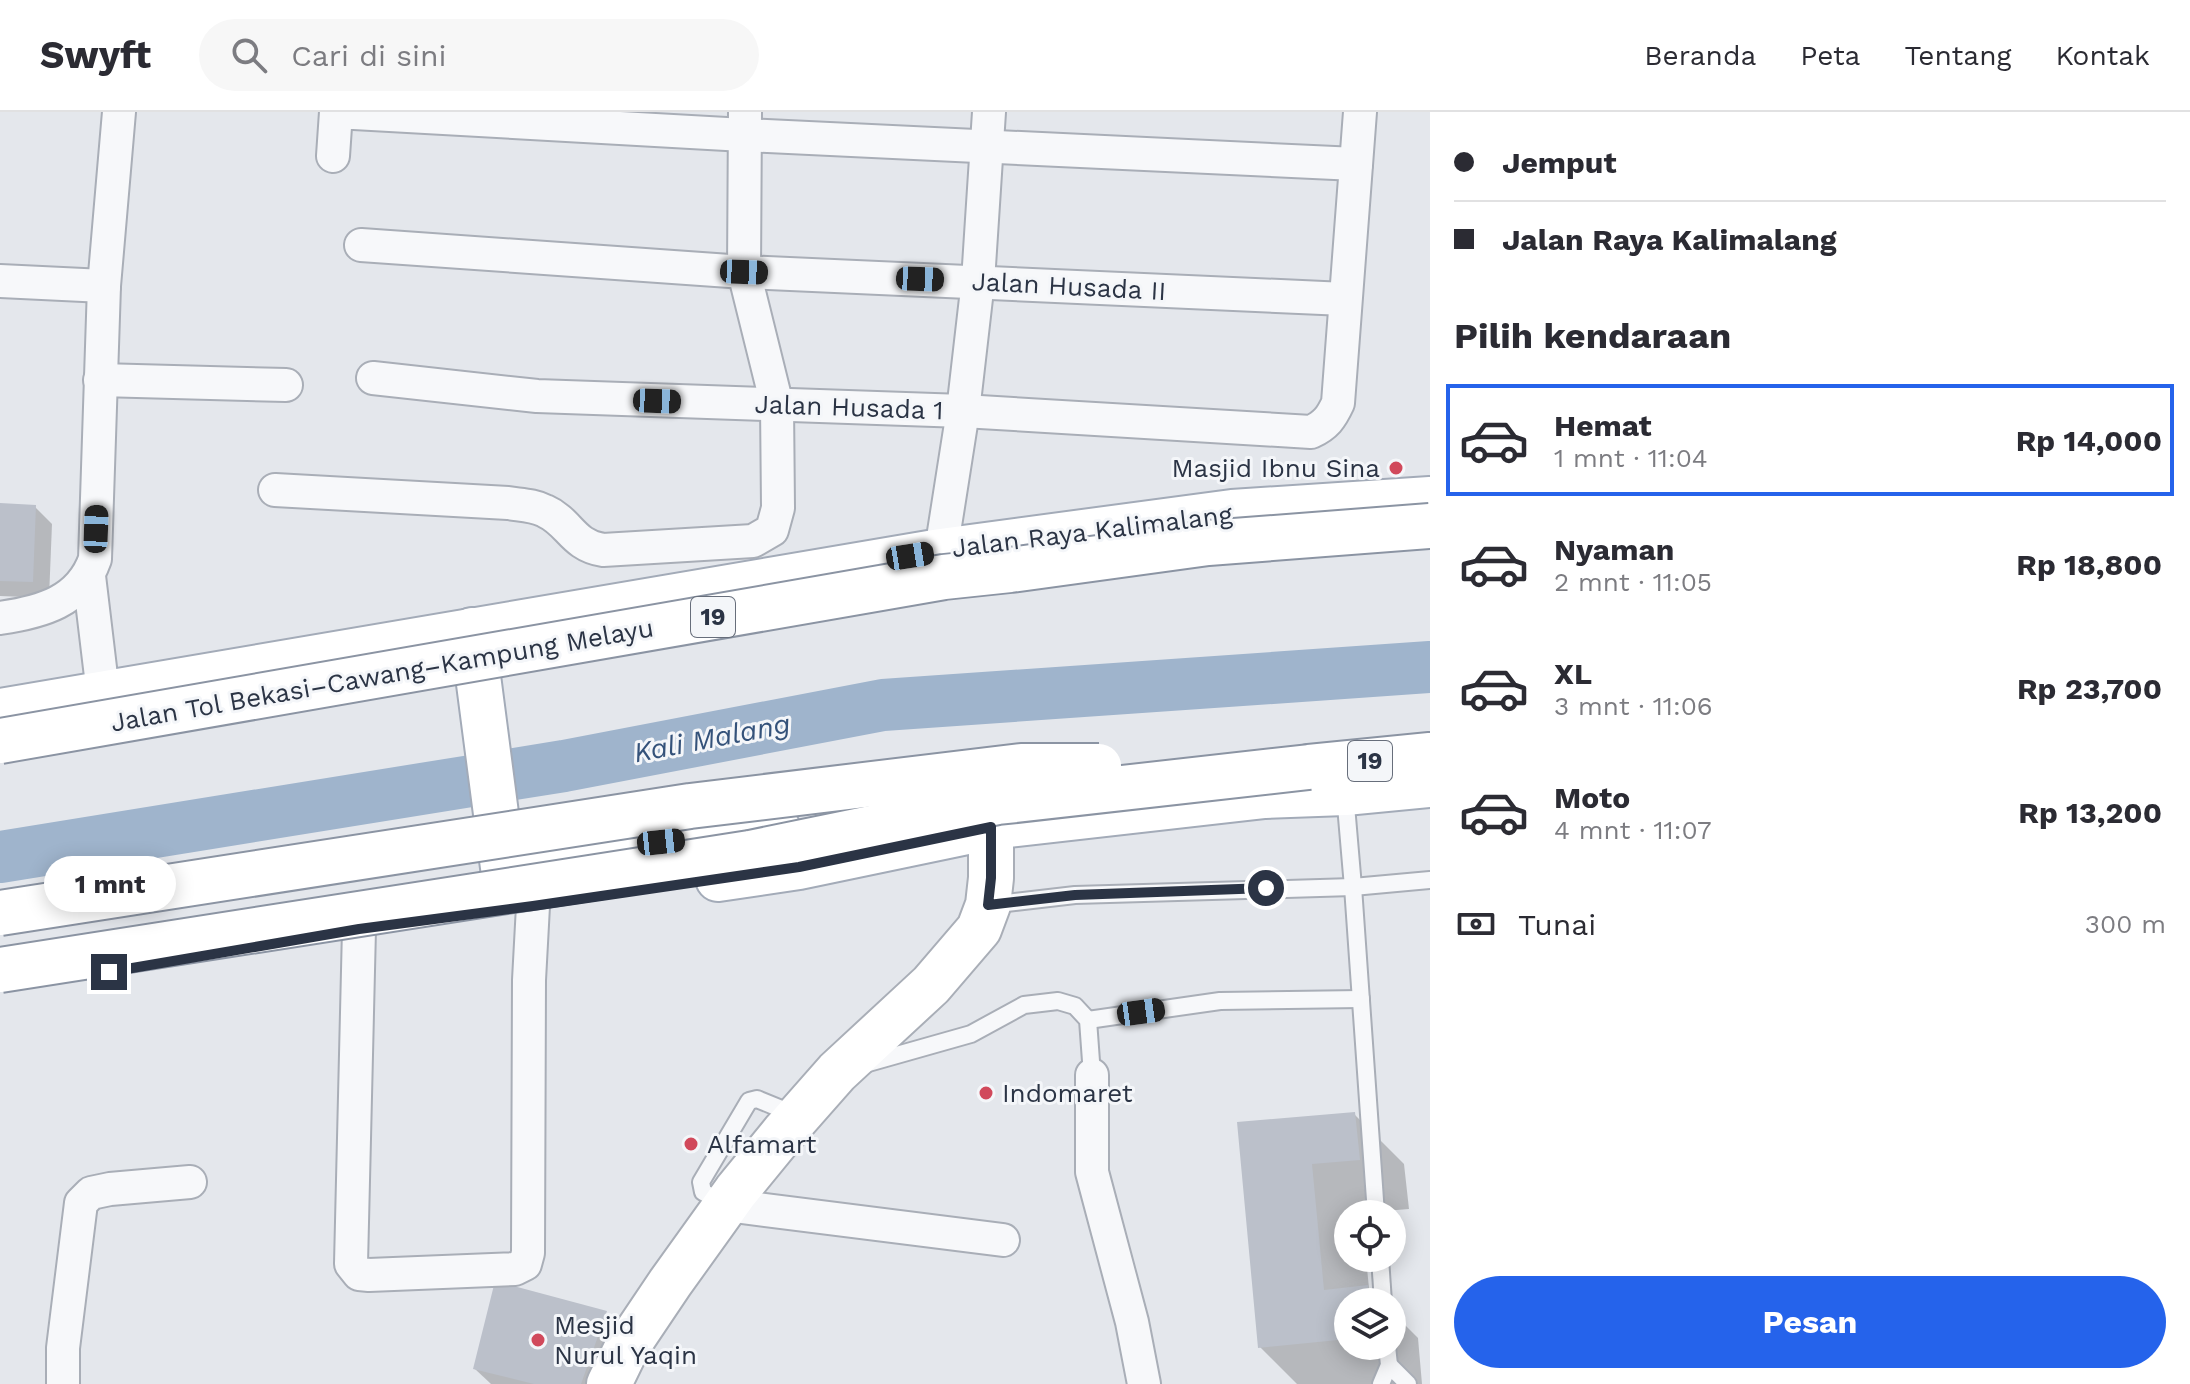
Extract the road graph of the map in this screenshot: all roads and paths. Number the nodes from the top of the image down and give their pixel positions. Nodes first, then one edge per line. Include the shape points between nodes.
1 (119, 112) edge
2 (989, 112) edge
3 (1360, 112) edge
4 (744, 123) edge
5 (986, 146) junction
6 (333, 156) dead end
7 (1356, 164) junction
8 (361, 245) dead end
9 (744, 272) junction
10 (0, 281) edge
11 (978, 281) junction
12 (104, 286) junction
13 (1345, 299) junction
14 (373, 378) dead end
15 (100, 380) junction
16 (286, 385) dead end
17 (777, 405) junction
18 (963, 411) junction
19 (275, 490) dead end
20 (1430, 499) edge
21 (1430, 526) edge
22 (941, 551) junction
23 (89, 576) junction
24 (0, 618) edge
25 (472, 630) junction
26 (103, 693) junction
27 (0, 711) edge
28 (0, 741) edge
29 (1430, 755) edge
30 (1309, 767) junction
31 (1430, 785) edge
32 (1345, 793) junction
33 (991, 827) junction
34 (500, 844) junction
35 (1430, 880) edge
36 (1353, 887) junction
37 (988, 905) junction
38 (520, 908) junction
39 (0, 913) edge
40 (359, 929) junction
41 (0, 970) edge
42 (0, 990) edge
43 (1361, 999) junction
44 (1088, 1020) junction
45 (837, 1072) junction
46 (1092, 1075) joint
47 (190, 1182) dead end
48 (1375, 1200) edge
49 (726, 1205) junction
50 (1003, 1240) dead end
51 (1388, 1360) edge
52 (1389, 1365) junction
53 (63, 1384) edge
54 (609, 1384) edge
55 (1144, 1384) edge
56 (1381, 1384) edge
57 (1408, 1384) edge

1 - 12 street
2 - 5 street
3 - 7 street
4 - 5 street
4 - 6 street via 336,112
4 - 9 street
5 - 7 street
5 - 11 street
7 - 13 street
8 - 9 street, Jalan Husada II
9 - 11 street, Jalan Husada II
9 - 17 street
10 - 12 street
11 - 13 street, Jalan Husada II
11 - 18 street
12 - 15 street
13 - 18 street, Jalan Husada 1 via 1338,403 1325,425 1311,432
14 - 17 street, Jalan Husada 1 via 537,396
15 - 16 street
15 - 23 street via 95,559
17 - 18 street, Jalan Husada 1
17 - 19 street via 778,508 772,530 753,541 603,550 584,545 547,511 532,506
18 - 22 street
20 - 22 main road, Jalan Raya Kalimalang via 1232,512
21 - 28 main road, Jalan Tol Bekasi–Cawang–Kampung Melayu / 19, bridge via 1208,543 944,577
22 - 25 main road, Jalan Raya Kalimalang
23 - 24 street via 53,604
23 - 26 street
25 - 26 main road, Jalan Raya Kalimalang
25 - 34 main road
26 - 27 main road, Jalan Raya Kalimalang
29 - 30 main road, 19
30 - 39 main road, 19, bridge via 1021,766 690,806
30 - 41 main road, bridge via 998,802 750,853
31 - 32 main road
32 - 33 main road via 1265,796
32 - 36 lane
33 - 34 main road via 946,810
33 - 37 main road
33 - 38 main road via 799,867
34 - 38 main road
35 - 36 lane
36 - 37 lane via 1075,895
36 - 43 lane
37 - 45 main road via 979,929 951,964
38 - 40 main road
38 - 40 street via 529,980 528,1253 525,1264 515,1269 369,1275 359,1274 351,1264
40 - 42 main road
43 - 44 lane via 1220,1001
43 - 48 lane
44 - 45 lane via 1075,1006 1058,1001 1024,1005 971,1034
44 - 46 lane
45 - 49 main road
46 - 55 street via 1092,1172
47 - 53 street via 110,1189 91,1193 81,1203
49 - 50 street
49 - 54 main road via 627,1347
51 - 52 lane
52 - 56 lane
52 - 57 lane

